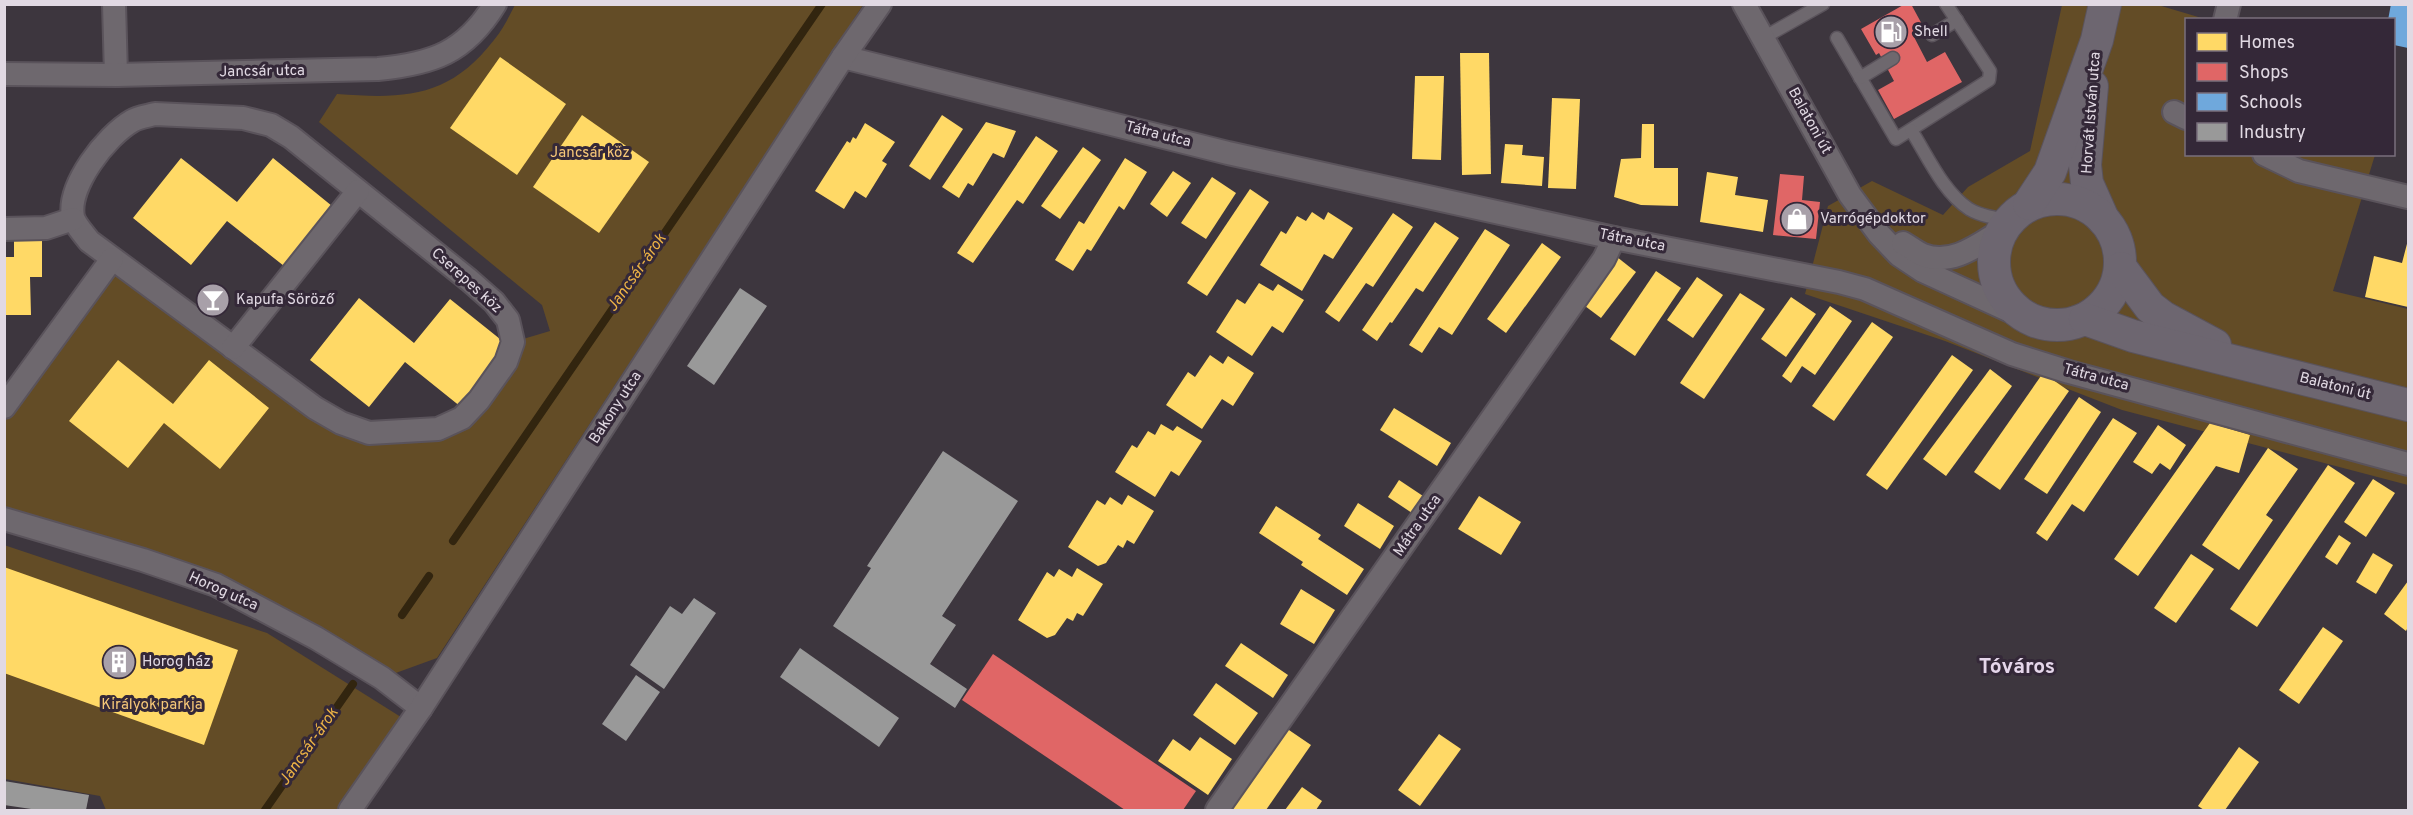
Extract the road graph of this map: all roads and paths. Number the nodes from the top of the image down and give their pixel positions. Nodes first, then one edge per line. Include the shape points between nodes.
1 (114, 4) edge
2 (495, 4) edge
3 (880, 4) edge
4 (1823, 4) edge
5 (1946, 4) edge
6 (2105, 4) edge
7 (1751, 7) edge
8 (1957, 20) junction
9 (1932, 35) dead end
10 (1763, 38) junction
11 (1836, 38) dead end
12 (2097, 40) junction
13 (843, 57) junction
14 (1893, 58) dead end
15 (4, 74) edge
16 (116, 75) junction
17 (1860, 78) junction
18 (1911, 130) junction
19 (2268, 156) edge
20 (358, 191) junction
21 (2409, 197) edge
22 (73, 219) junction
23 (2013, 219) junction
24 (2103, 219) junction
25 (4, 229) edge
26 (1879, 234) junction
27 (1614, 238) junction
28 (112, 259) junction
29 (2121, 268) junction
30 (2085, 320) junction
31 (2032, 321) junction
32 (233, 348) junction
33 (2261, 369) junction
34 (2409, 405) edge
35 (4, 407) edge
36 (2409, 464) edge
37 (4, 519) edge
38 (421, 708) junction
39 (350, 810) edge
40 (1217, 810) edge

1 - 16 street
2 - 16 street, Jancsár utca via 483,24 460,44 438,58 412,66
3 - 13 street, Bakony utca
4 - 10 lane
5 - 8 lane
6 - 12 main road, Horvát István utca
7 - 10 street, Balatoni út
8 - 9 lane
8 - 18 lane via 1990,71 1989,80
10 - 26 street, Balatoni út via 1850,195
11 - 17 lane
12 - 23 main road, Horvát István utca via 2050,172
12 - 24 main road, Horvát István utca via 2085,165 2090,190
13 - 27 street, Tátra utca via 1228,153
13 - 38 street, Bakony utca
14 - 17 lane
15 - 16 street, Jancsár utca
17 - 18 lane via 1896,139
18 - 23 lane via 1948,188 1963,203 1980,214
19 - 21 street via 2299,171
20 - 22 street, Cserepes köz via 271,125 243,118 155,114 133,121 112,137 84,173 73,197
20 - 32 street
20 - 32 street, Cserepes köz via 469,280 508,320 513,342 506,362 479,400 462,418 438,429 369,433 315,408
22 - 25 street via 46,228
22 - 28 street, Cserepes köz via 89,241
23 - 24 main road via 2050,198 2087,207
23 - 26 street via 1971,249 1945,259 1922,255
23 - 31 main road via 1993,258 1998,285 2010,304
24 - 29 main road via 2116,237
26 - 31 street, Balatoni út via 1899,255 1923,271
27 - 36 street, Tátra utca via 1864,289 2012,354
27 - 40 street, Mátra utca via 1597,269
28 - 32 street, Cserepes köz
28 - 35 street
29 - 30 main road via 2114,291
29 - 33 main road, Balatoni út via 2150,307 2163,317
30 - 31 main road via 2059,326
30 - 33 main road, Balatoni út
33 - 34 main road, Balatoni út
37 - 38 street, Horog utca via 216,585 316,638 382,678
38 - 39 street, Bakony utca

